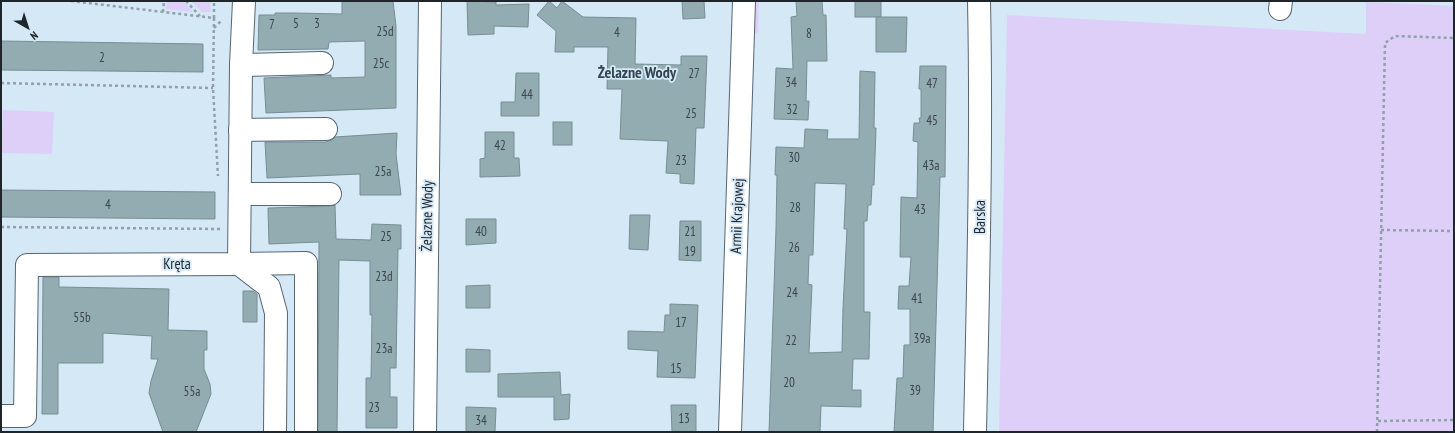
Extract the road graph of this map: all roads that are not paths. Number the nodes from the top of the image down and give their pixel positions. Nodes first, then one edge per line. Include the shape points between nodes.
1 (244, 1) edge
2 (430, 1) edge
3 (744, 1) edge
4 (979, 1) edge
5 (322, 63) dead end
6 (241, 65) junction
7 (326, 129) dead end
8 (240, 130) junction
9 (240, 194) junction
10 (330, 194) dead end
11 (230, 264) junction
12 (1, 416) edge
13 (25, 424) edge
14 (275, 432) edge
15 (306, 432) edge
16 (425, 432) edge
17 (730, 432) edge
18 (975, 432) edge

1 - 6 street
2 - 16 street, Żelazne Wody
3 - 17 street, Armii Krajowej
4 - 18 street, Barska via 979,243
5 - 6 street
6 - 8 street
7 - 8 street
8 - 9 street
9 - 10 street
9 - 11 street via 229,229
11 - 13 street, Kręta via 28,265
11 - 14 street via 269,287 276,313
11 - 15 street via 306,263
12 - 13 street, Kręta

